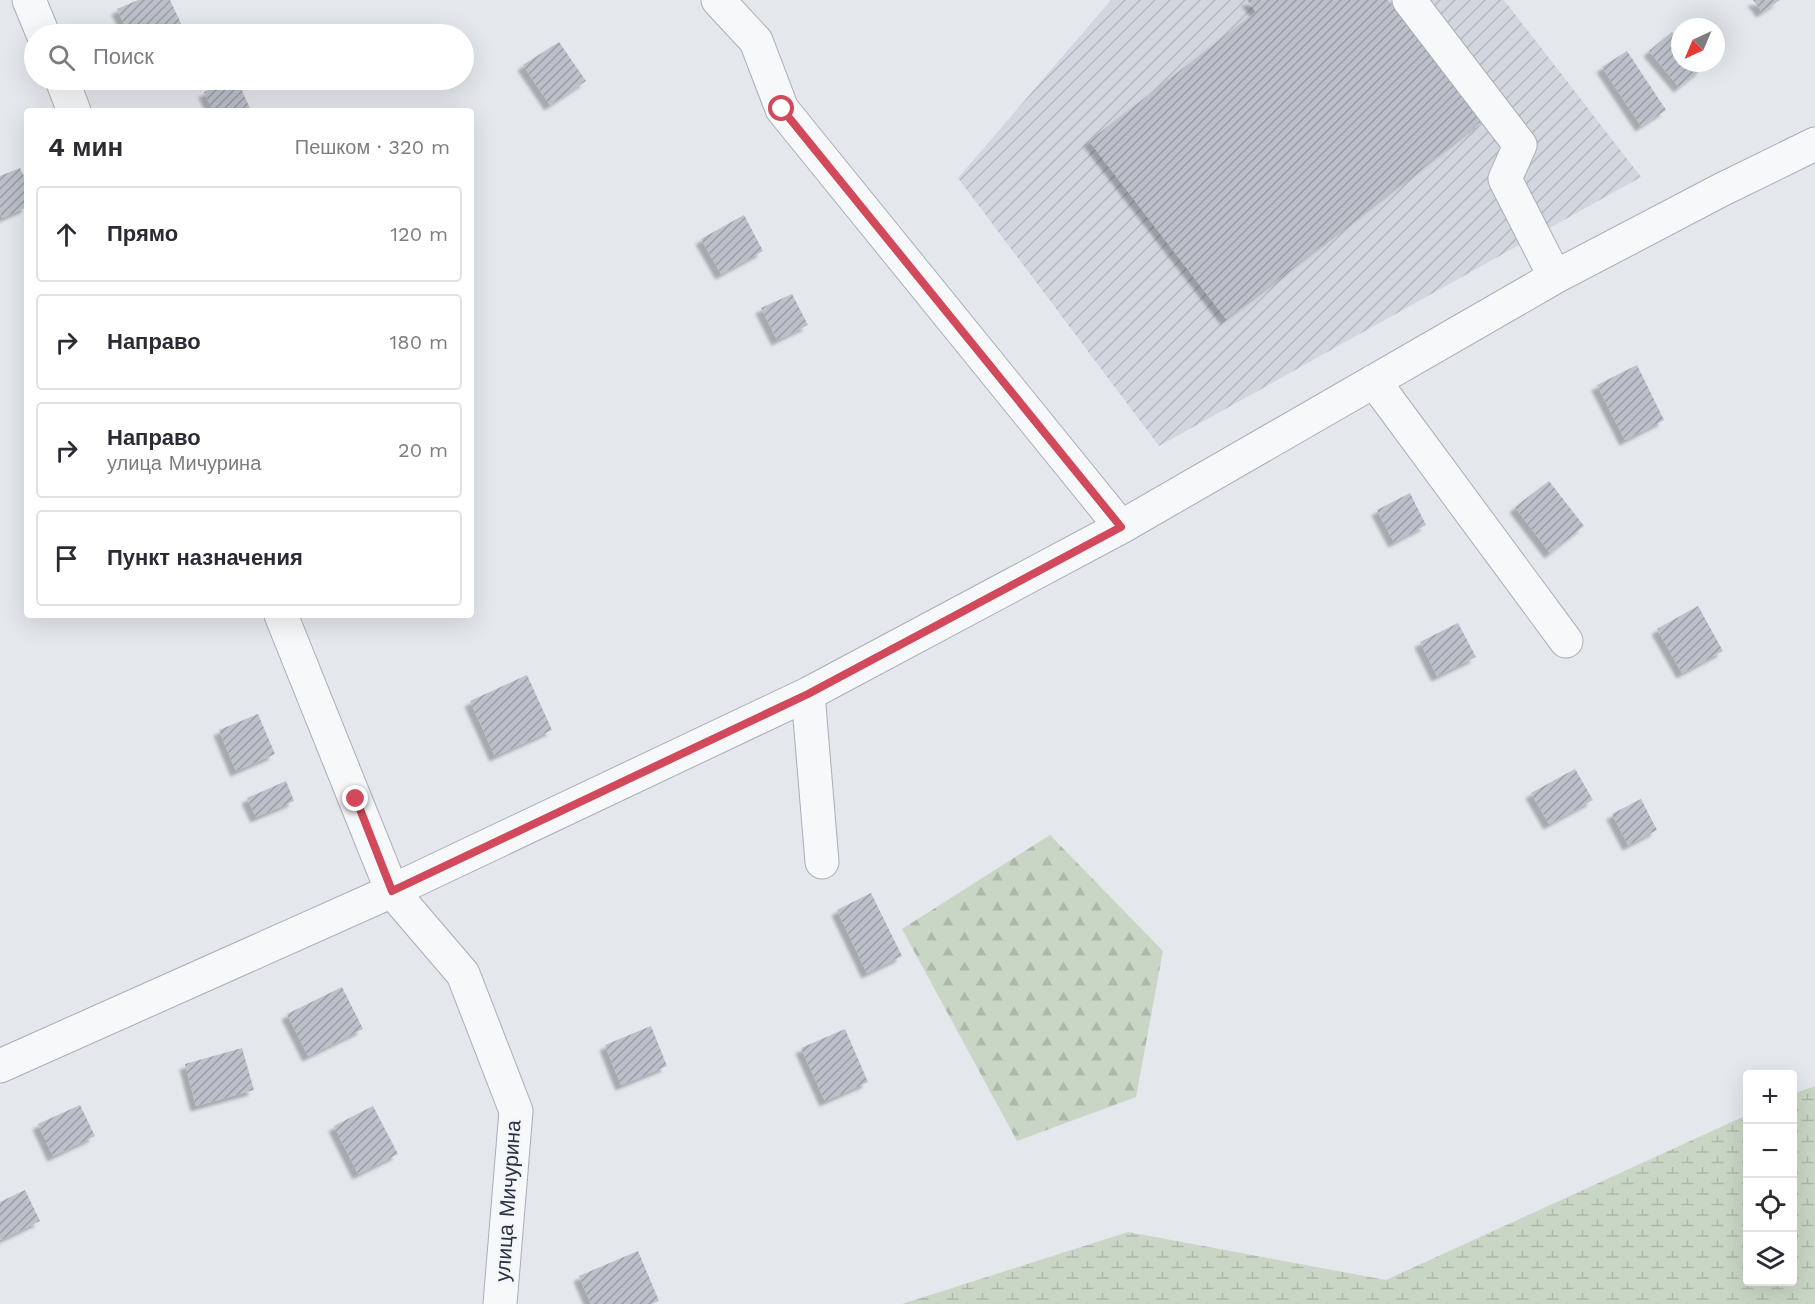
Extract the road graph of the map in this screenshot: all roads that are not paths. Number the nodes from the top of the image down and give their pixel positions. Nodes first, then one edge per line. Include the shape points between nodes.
1 (29, 0) edge
2 (718, 0) edge
3 (1409, 0) edge
4 (39, 24) edge
5 (66, 90) edge
6 (73, 108) edge
7 (1815, 144) edge
8 (1555, 277) junction
9 (1374, 381) junction
10 (1121, 527) junction
11 (281, 618) edge
12 (1566, 641) dead end
13 (808, 694) junction
14 (822, 862) dead end
15 (392, 891) junction
16 (0, 1066) edge
17 (500, 1304) edge

1 - 4 street
2 - 10 street via 756,41 782,109
3 - 8 street via 1520,145 1505,179
5 - 6 street
7 - 8 street
8 - 9 street
9 - 10 street
9 - 12 street
10 - 13 street
11 - 15 street, улица Мичурина
13 - 14 street
13 - 15 street
15 - 16 street
15 - 17 street, улица Мичурина via 463,974 516,1112

